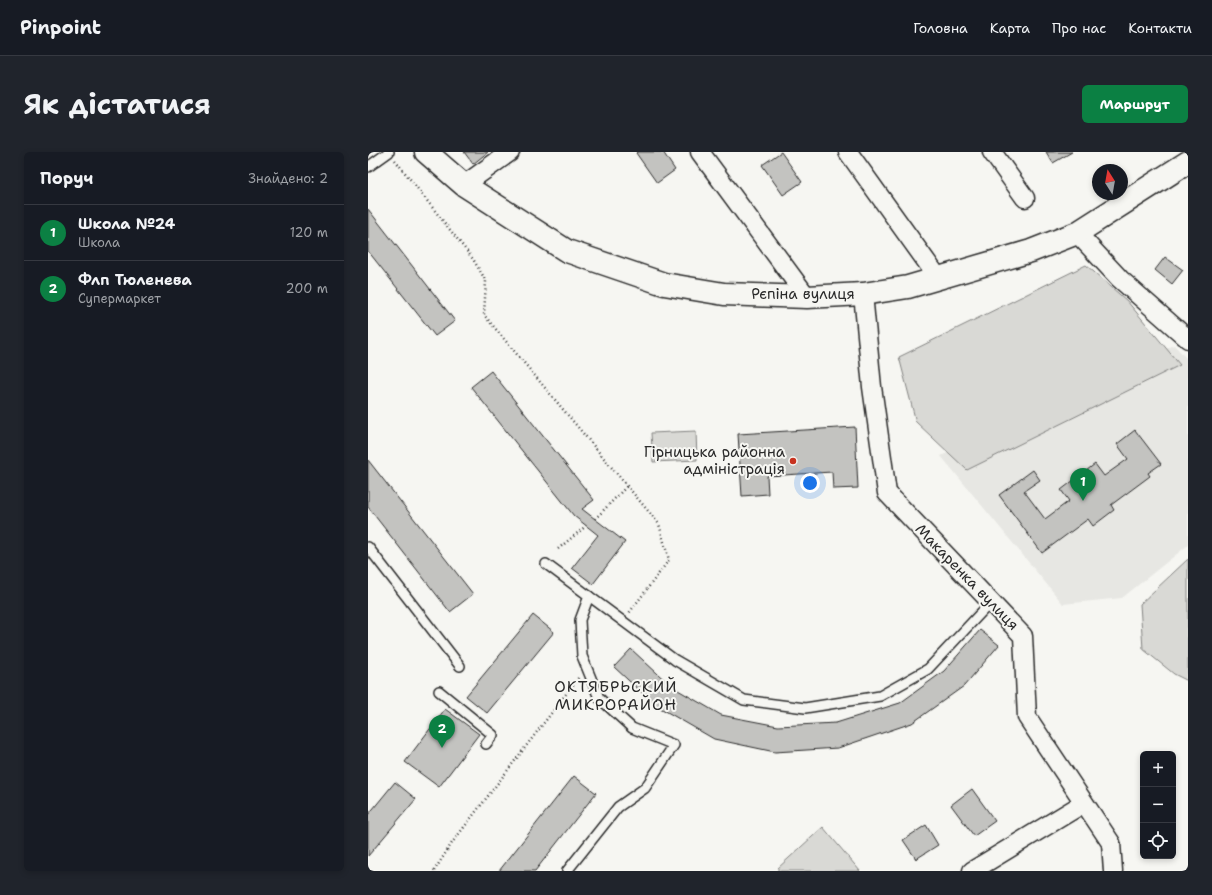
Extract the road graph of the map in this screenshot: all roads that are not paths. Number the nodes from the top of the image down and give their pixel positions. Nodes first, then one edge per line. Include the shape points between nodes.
1 (388, 152) edge
2 (426, 152) edge
3 (510, 152) edge
4 (700, 152) edge
5 (848, 152) edge
6 (992, 152) edge
7 (1188, 162) edge
8 (368, 167) edge
9 (464, 185) junction
10 (1025, 198) dead end
11 (1076, 233) junction
12 (939, 279) junction
13 (863, 294) junction
14 (807, 297) junction
15 (1188, 339) edge
16 (368, 547) edge
17 (546, 564) dead end
18 (589, 596) junction
19 (991, 602) junction
20 (460, 666) dead end
21 (439, 691) dead end
22 (486, 744) dead end
23 (1084, 803) junction
24 (567, 871) edge
25 (972, 871) edge
26 (1113, 871) edge

1 - 8 lane
2 - 9 street, Рєпіна вулиця
3 - 9 street
4 - 14 street
5 - 12 street
6 - 10 street
7 - 11 street, Рєпіна вулиця
9 - 14 street, Рєпіна вулиця via 567,251 664,284 724,294
11 - 12 street, Рєпіна вулиця via 1031,251
11 - 15 street via 1120,279
12 - 13 street, Рєпіна вулиця
13 - 14 street, Рєпіна вулиця
13 - 19 street, Макаренка вулиця via 872,387 887,492
16 - 20 lane
17 - 18 lane
18 - 19 lane via 675,660 744,700 805,708 880,696 928,668
18 - 24 lane via 580,620 582,656 599,698 632,728 674,745 645,788 618,808
19 - 23 street, Макаренка вулиця via 1023,636 1027,717
21 - 22 lane via 493,735
23 - 25 street
23 - 26 street, Макаренка вулиця via 1111,844

